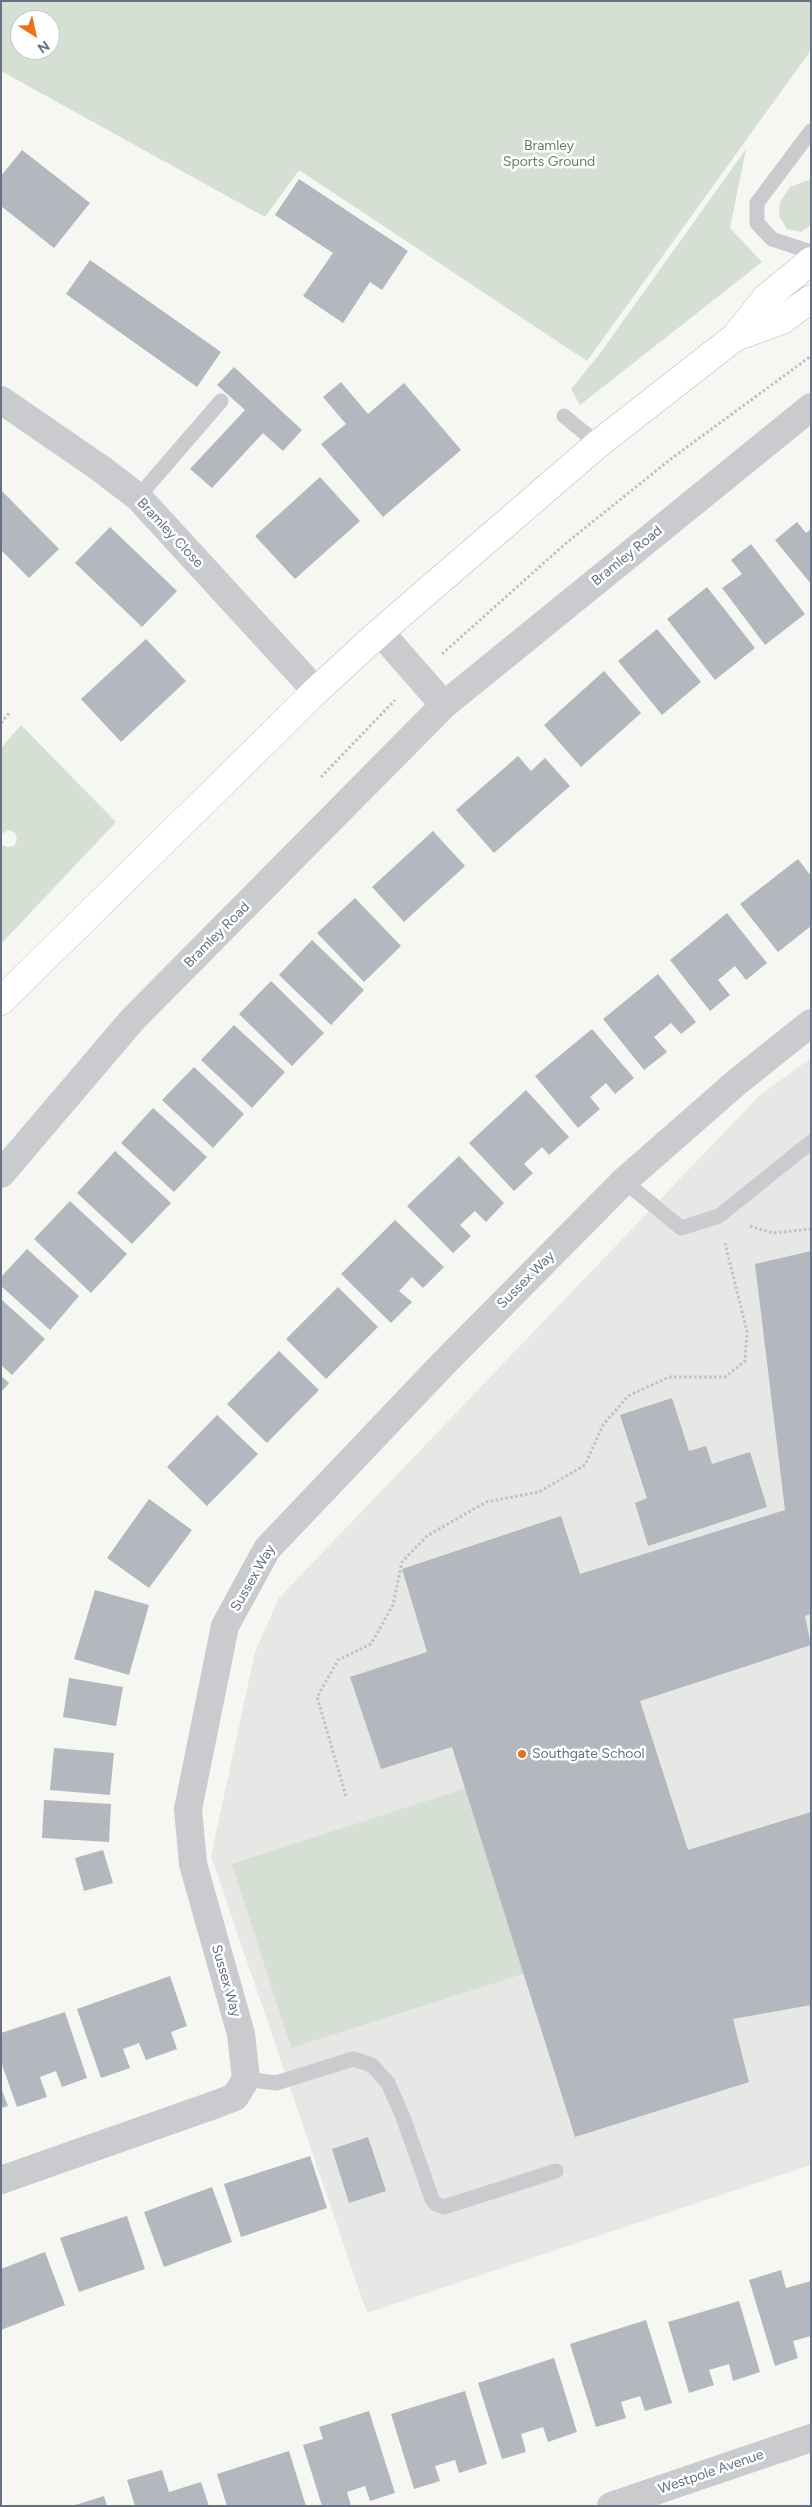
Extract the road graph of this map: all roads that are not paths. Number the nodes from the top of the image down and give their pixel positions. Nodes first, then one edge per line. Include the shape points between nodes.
1 (811, 131) edge
2 (811, 252) edge
3 (811, 261) edge
4 (811, 299) edge
5 (735, 337) junction
6 (1, 400) edge
7 (221, 401) dead end
8 (811, 407) edge
9 (564, 416) dead end
10 (598, 444) junction
11 (138, 498) junction
12 (380, 632) junction
13 (316, 691) junction
14 (444, 705) junction
15 (1, 1001) edge
16 (811, 1023) edge
17 (811, 1142) edge
18 (1, 1174) edge
19 (624, 1181) junction
20 (246, 2080) junction
21 (556, 2170) dead end
22 (1, 2180) edge
23 (811, 2438) edge
24 (611, 2506) edge

1 - 2 lane via 757,203 756,223 772,239
3 - 5 main road via 766,298
4 - 5 main road via 782,320
5 - 10 main road
6 - 11 street, Bramley Close
7 - 11 lane
8 - 14 street, Bramley Road
9 - 10 lane
10 - 12 main road
11 - 13 street, Bramley Close
12 - 13 main road
12 - 14 street
13 - 15 main road
14 - 18 street, Bramley Road via 133,1019
16 - 19 street, Sussex Way via 737,1082
17 - 19 lane via 719,1216 681,1228
19 - 20 street, Sussex Way via 267,1549 226,1626 188,1809 193,1864 240,2034
20 - 21 lane via 276,2084 353,2059 372,2065 388,2083 432,2199 444,2207
20 - 22 street via 235,2097
23 - 24 street, Westpole Avenue

